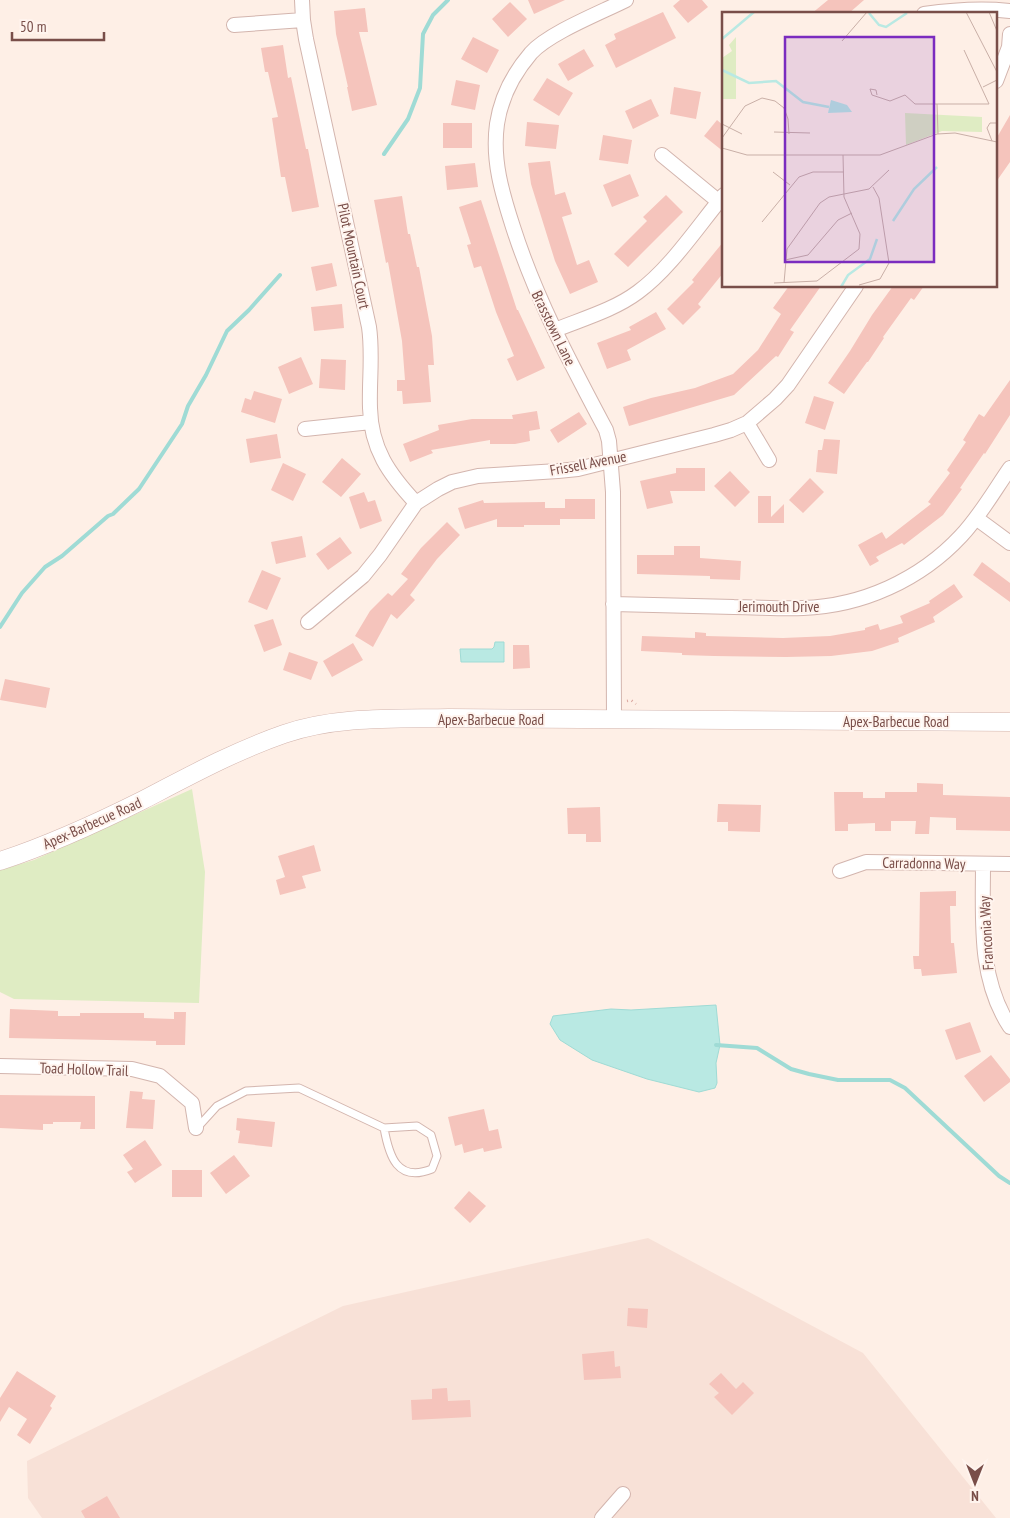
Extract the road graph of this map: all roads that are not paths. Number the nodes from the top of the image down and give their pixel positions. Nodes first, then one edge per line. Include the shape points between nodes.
1 (302, 0) edge
2 (626, 0) edge
3 (1010, 11) edge
4 (947, 12) edge
5 (303, 20) junction
6 (234, 24) dead end
7 (1010, 34) edge
8 (998, 75) edge
9 (662, 155) dead end
10 (721, 198) edge
11 (855, 288) edge
12 (555, 330) junction
13 (371, 422) junction
14 (747, 423) junction
15 (305, 429) dead end
16 (611, 460) junction
17 (769, 460) dead end
18 (1010, 468) edge
19 (416, 503) junction
20 (976, 518) junction
21 (1010, 543) edge
22 (613, 604) junction
23 (308, 622) dead end
24 (614, 719) junction
25 (1010, 722) edge
26 (0, 861) edge
27 (984, 864) junction
28 (1010, 864) edge
29 (840, 871) dead end
30 (1010, 1028) edge
31 (0, 1066) edge
32 (196, 1128) joint
33 (384, 1128) junction
34 (622, 1494) dead end
35 (602, 1518) edge

1 - 5 street, Pilot Mountain Court
2 - 12 street, Brasstown Lane via 541,44 515,74 503,98 497,125 500,186 532,284
3 - 4 street
5 - 6 street
5 - 13 street, Pilot Mountain Court via 369,327
7 - 8 street
9 - 10 street
10 - 12 street via 666,266 637,293
11 - 14 street, Frissell Avenue via 788,384
12 - 16 street, Brasstown Lane via 606,430
13 - 15 street
13 - 19 street, Pilot Mountain Court via 384,463
14 - 16 street, Frissell Avenue via 714,435
14 - 17 street
16 - 19 street, Frissell Avenue via 558,472 465,478
16 - 22 street, Brasstown Lane
18 - 20 street, Jerimouth Drive
19 - 23 street, Frissell Avenue via 363,576
20 - 21 street
20 - 22 street, Jerimouth Drive via 947,550 915,574 875,594 836,605 801,608
22 - 24 street, Brasstown Lane
24 - 25 street, Apex-Barbecue Road
24 - 26 street, Apex-Barbecue Road via 373,719 324,724 285,734 220,760 106,818
27 - 28 street, Carradonna Way
27 - 29 street, Carradonna Way via 866,862
27 - 30 street, Franconia Way via 986,968 996,1001
31 - 32 street, Toad Hollow Trail via 132,1069 160,1076 192,1102
32 - 33 lane via 217,1106 246,1091 300,1088
33 - 33 lane via 418,1126 431,1135 437,1156 432,1169 409,1172 395,1164
34 - 35 street

